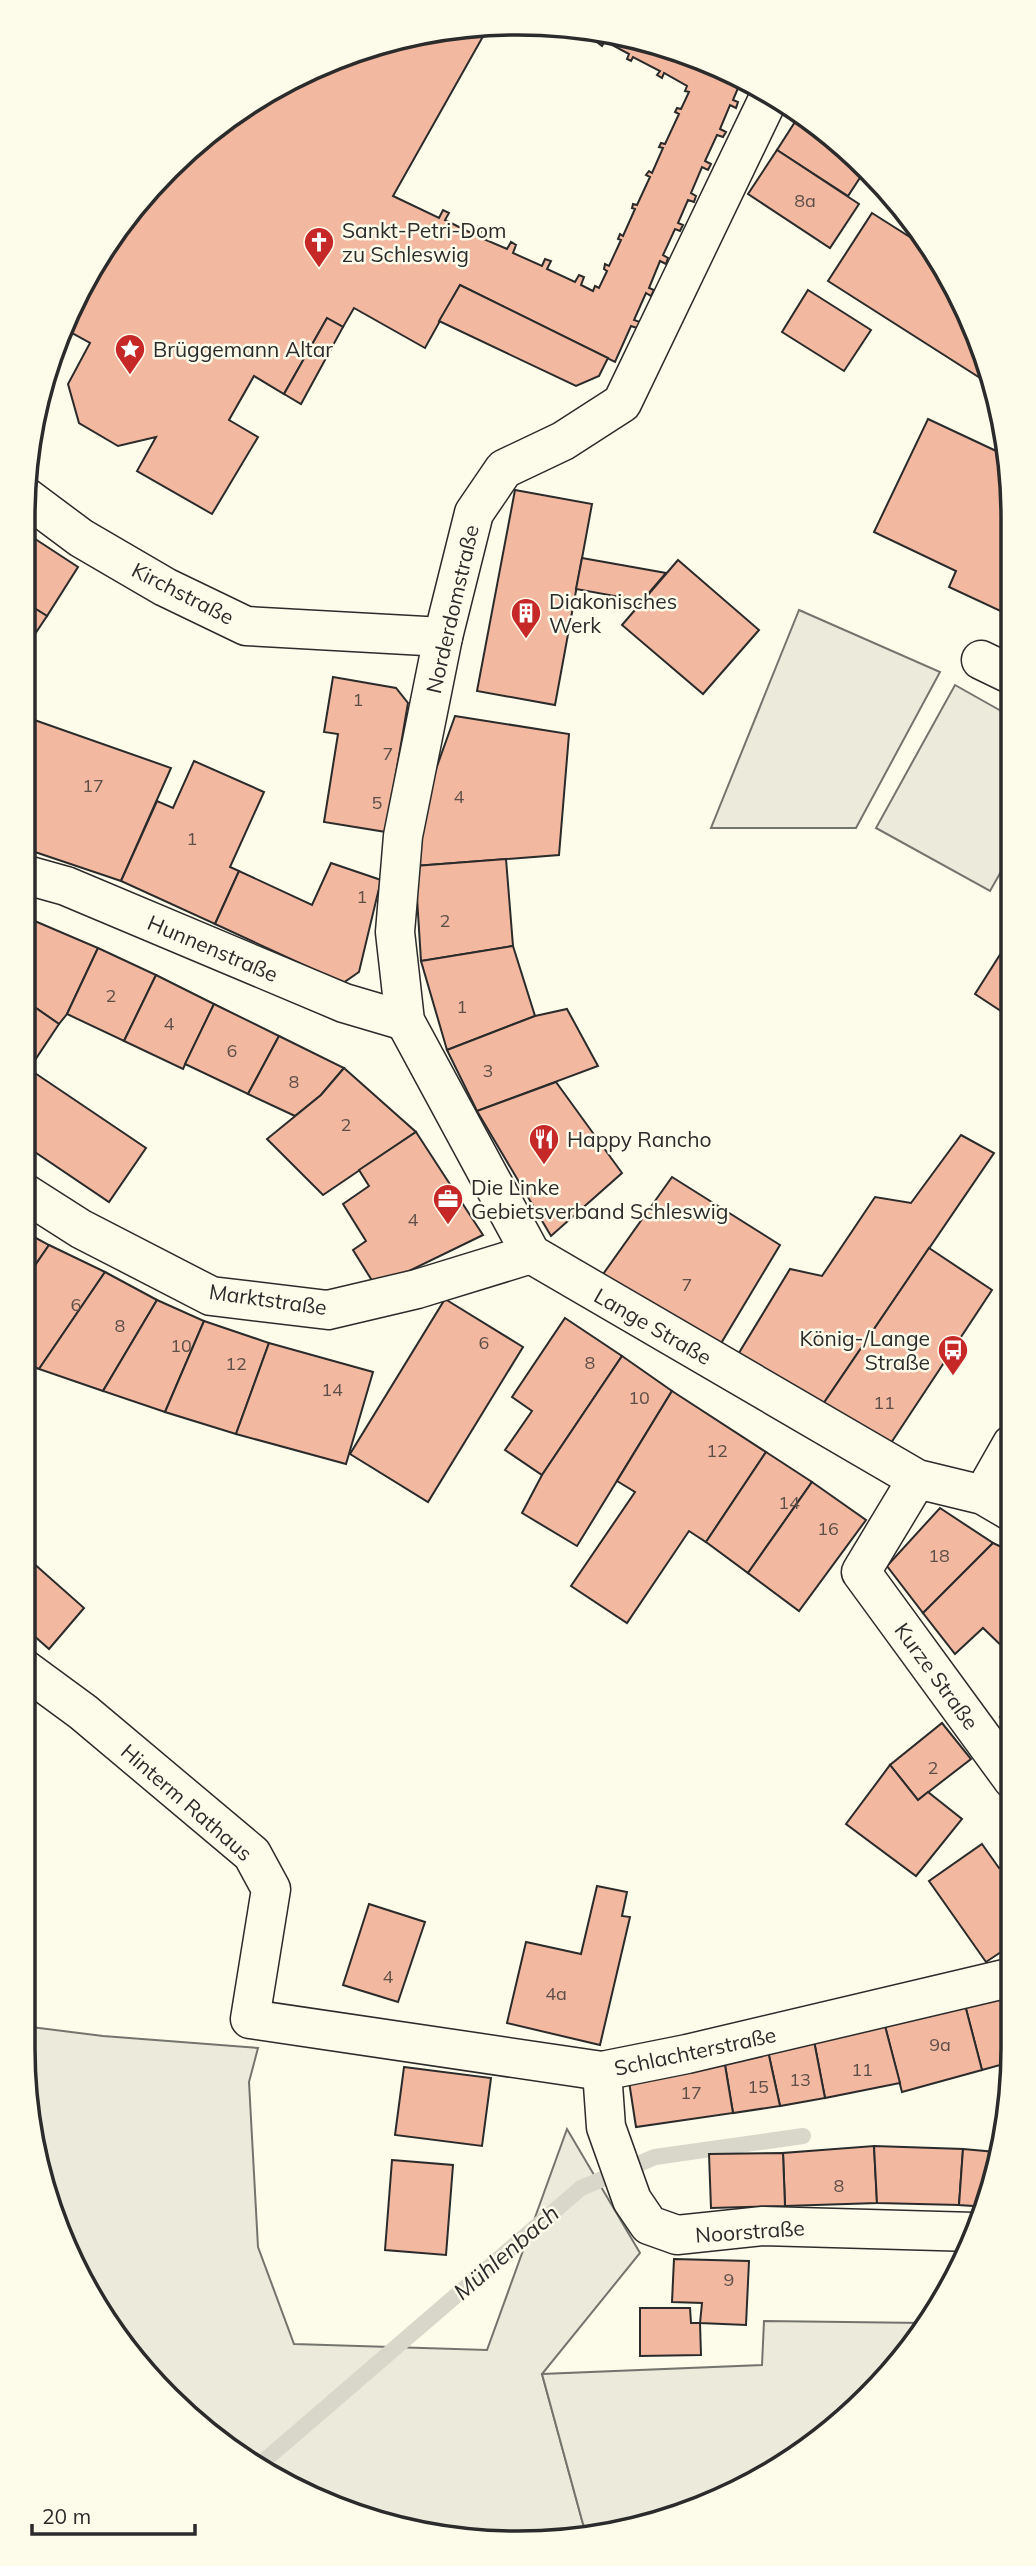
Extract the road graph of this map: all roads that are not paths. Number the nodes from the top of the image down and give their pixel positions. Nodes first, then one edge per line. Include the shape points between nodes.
1 (766, 103) edge
2 (35, 504) edge
3 (443, 637) junction
4 (35, 877) edge
5 (405, 1021) junction
6 (35, 1200) edge
7 (531, 1254) junction
8 (917, 1479) junction
9 (998, 1504) edge
10 (35, 1677) edge
11 (1001, 1764) edge
12 (1001, 1980) edge
13 (250, 2019) joint
14 (602, 2071) junction
15 (964, 2232) edge

1 - 3 street, Norderdomstraße via 622,403 563,441 504,469 474,513
2 - 3 street, Kirchstraße via 81,538 165,587 246,626
3 - 5 street, Norderdomstraße via 403,836 395,932
4 - 5 street, Hunnenstraße via 344,1003
5 - 7 street
6 - 7 street, Marktstraße via 81,1229 211,1296 328,1310
7 - 8 street, Lange Straße
8 - 9 street, Lange Straße
8 - 11 street, Kurze Straße via 861,1572
10 - 13 street, Hinterm Rathaus via 252,1854 271,1889
12 - 14 street, Schlachterstraße
13 - 14 street, Schlachterstraße
14 - 15 street, Noorstraße via 606,2127 632,2200 649,2225 677,2235 763,2226

